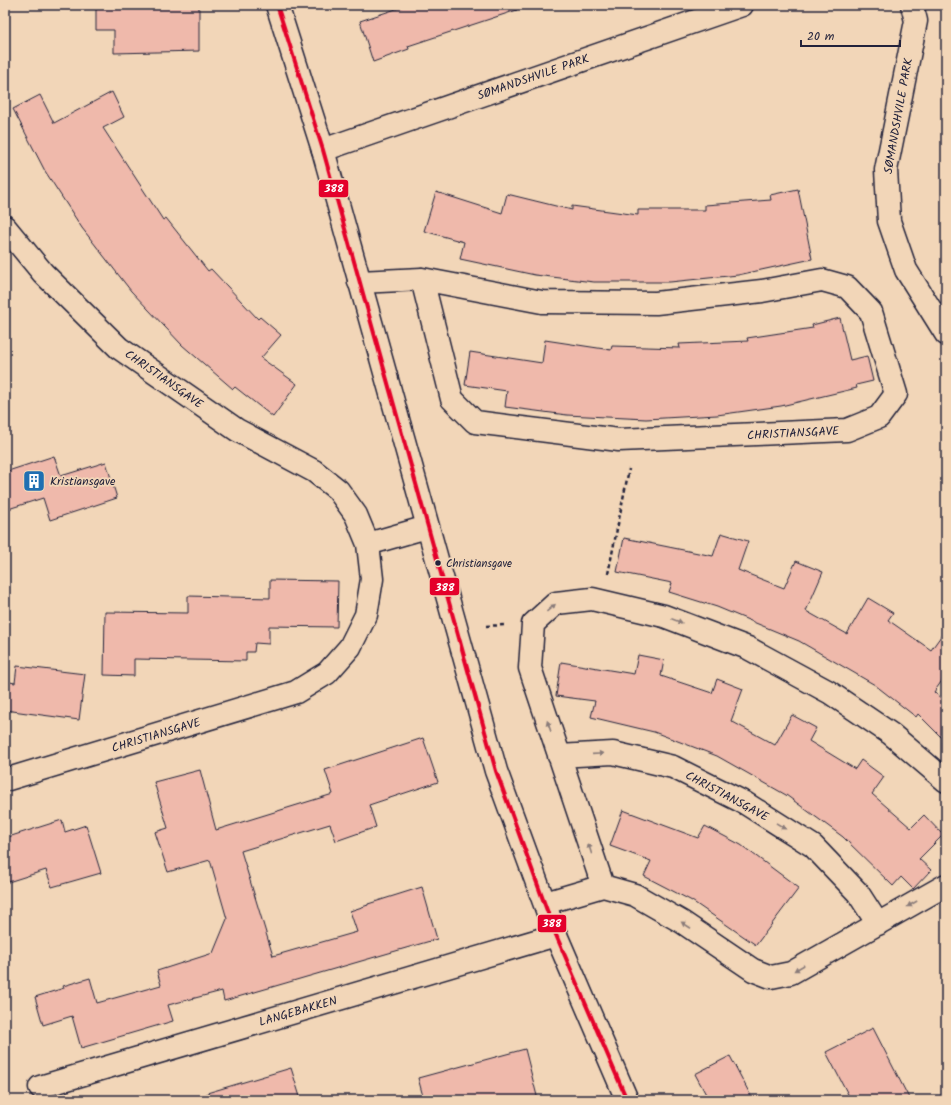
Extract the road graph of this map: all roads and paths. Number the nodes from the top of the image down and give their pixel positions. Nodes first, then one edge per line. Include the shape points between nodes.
1 (277, 5) edge
2 (742, 5) edge
3 (912, 5) edge
4 (323, 150) junction
5 (5, 227) edge
6 (422, 279) junction
7 (359, 282) junction
8 (946, 334) edge
9 (635, 440) junction
10 (427, 527) junction
11 (368, 544) junction
12 (603, 602) junction
13 (559, 756) junction
14 (5, 780) edge
15 (946, 781) edge
16 (946, 885) edge
17 (602, 886) junction
18 (545, 903) junction
19 (878, 924) junction
20 (556, 935) junction
21 (40, 1087) dead end
22 (627, 1100) edge

1 - 4 street
2 - 4 street, SØMANDSHVILE PARK
3 - 8 street, SØMANDSHVILE PARK via 916,21 886,170 889,221 906,270
4 - 7 street
5 - 11 street, CHRISTIANSGAVE via 43,273 120,348 237,430 314,471 338,490 356,515
6 - 7 street, CHRISTIANSGAVE
6 - 9 street, CHRISTIANSGAVE via 452,399 475,422
6 - 9 street, CHRISTIANSGAVE via 542,302 648,303 762,291 822,280 847,287 871,312 896,394 879,417 847,430
7 - 10 street
9 - 12 path
10 - 11 street
10 - 18 street via 496,771
11 - 14 street, CHRISTIANSGAVE via 372,579 366,615 350,647 327,673 296,692
13 -> 12 street via 530,668 533,624 556,603 592,599
12 -> 15 street via 664,616 748,648 829,692 891,734
17 -> 13 street
13 -> 19 street, CHRISTIANSGAVE via 613,753 674,767 745,803 813,846 858,893
16 -> 19 street
17 - 18 street
19 -> 17 street via 791,973 771,976 753,970 682,922 635,896
18 - 20 street
20 - 21 street, LANGEBAKKEN
20 - 22 street

